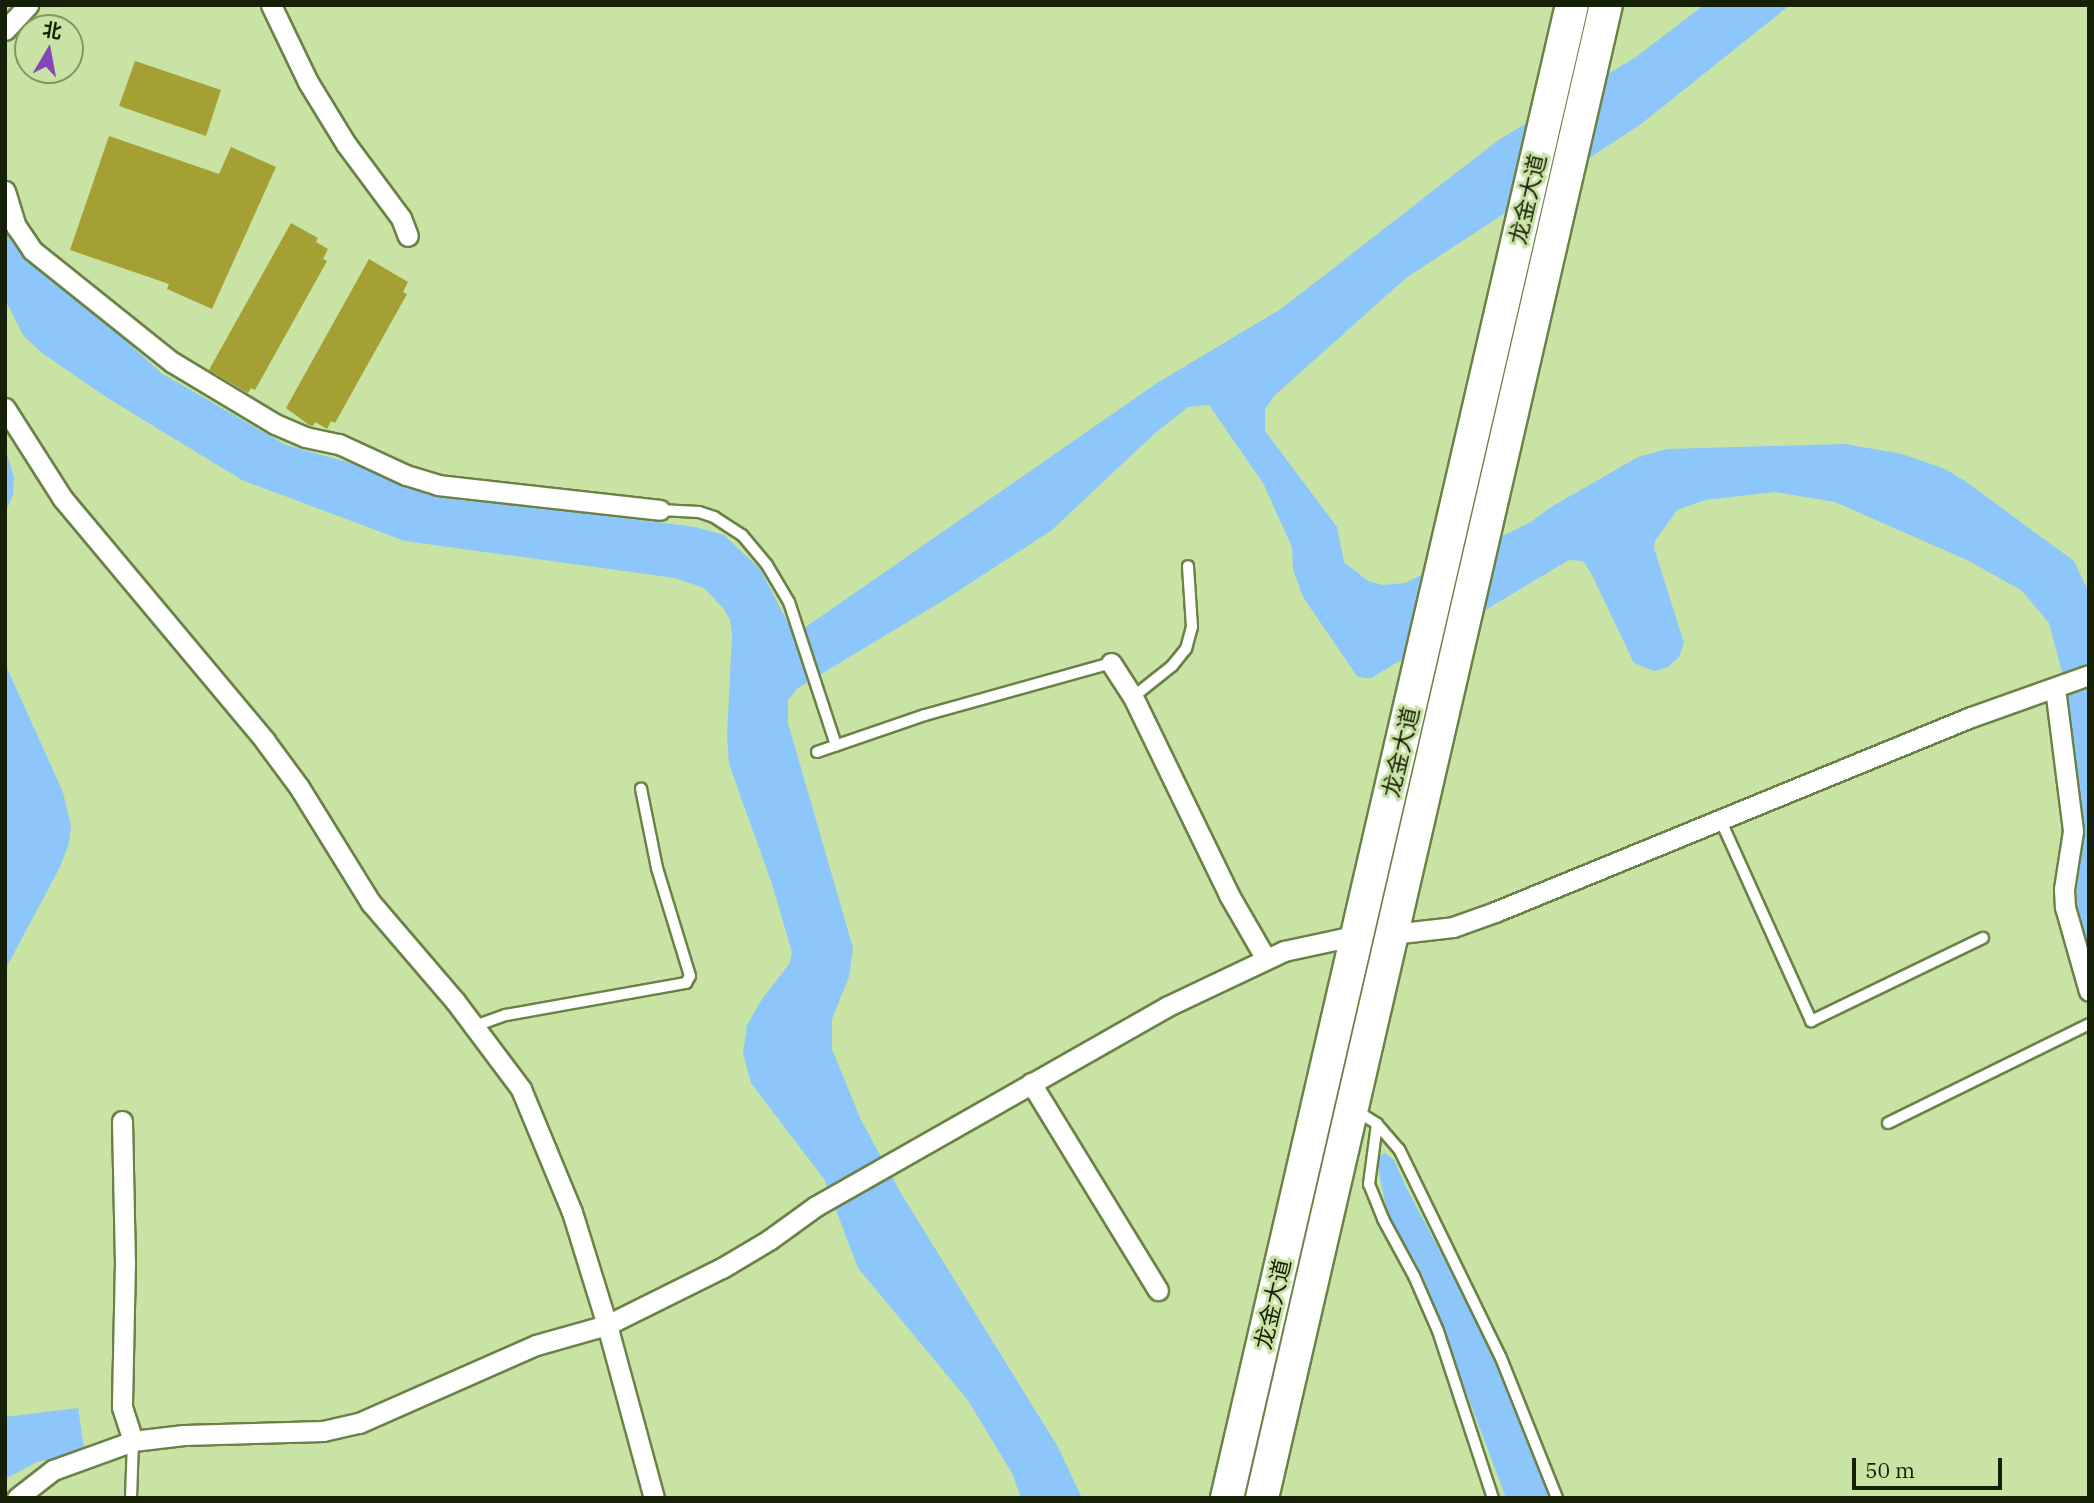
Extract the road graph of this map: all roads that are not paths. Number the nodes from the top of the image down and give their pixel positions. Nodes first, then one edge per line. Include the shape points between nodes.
1 (28, 5) edge
2 (271, 5) edge
3 (1572, 5) edge
4 (1606, 5) edge
5 (5, 30) edge
6 (5, 191) edge
7 (408, 236) dead end
8 (5, 408) edge
9 (10, 436) edge
10 (660, 510) joint
11 (1188, 566) dead end
12 (1111, 663) joint
13 (2089, 675) edge
14 (2059, 686) junction
15 (1133, 697) junction
16 (836, 745) junction
17 (817, 752) dead end
18 (641, 789) dead end
19 (1720, 819) junction
20 (1392, 934) junction
21 (1358, 935) junction
22 (1983, 938) dead end
23 (1266, 959) junction
24 (2089, 991) edge
25 (2089, 1024) edge
26 (475, 1026) junction
27 (1031, 1083) junction
28 (1364, 1116) junction
29 (122, 1121) dead end
30 (1888, 1123) dead end
31 (1158, 1290) dead end
32 (607, 1325) junction
33 (133, 1441) junction
34 (17, 1498) edge
35 (131, 1498) edge
36 (654, 1498) edge
37 (1227, 1498) edge
38 (1262, 1498) edge
39 (1493, 1498) edge
40 (1557, 1498) edge

1 - 5 street
2 - 7 street via 307,82 401,218
3 - 21 main road, 龙金大道
4 - 20 main road, 龙金大道
6 - 10 street via 16,226 33,250 172,362 290,432 339,444 438,485
8 - 9 street
9 - 26 street via 279,759 371,903
10 - 16 lane via 699,512 742,535 779,582 798,625
11 - 15 lane via 1192,626 1186,649
12 - 15 street
12 - 16 lane
13 - 14 street
14 - 19 street
14 - 24 street via 2073,831 2065,907
15 - 23 street via 1229,895
16 - 17 lane
18 - 26 lane via 657,868 690,975 686,983 506,1014
19 - 20 street via 1453,927
19 - 22 lane via 1811,1021
20 - 28 main road, 龙金大道
21 - 23 street
21 - 37 main road, 龙金大道
23 - 27 street via 1166,1007
25 - 30 lane
26 - 32 street via 504,1063 533,1114 572,1212
27 - 31 street
27 - 32 street via 816,1206 722,1268
28 - 38 main road, 龙金大道
28 - 39 lane via 1369,1184 1438,1331
28 - 40 lane via 1399,1149 1469,1290
29 - 33 street via 122,1407
32 - 33 street via 536,1345 350,1425
32 - 36 street
33 - 34 street via 53,1469
33 - 35 lane

